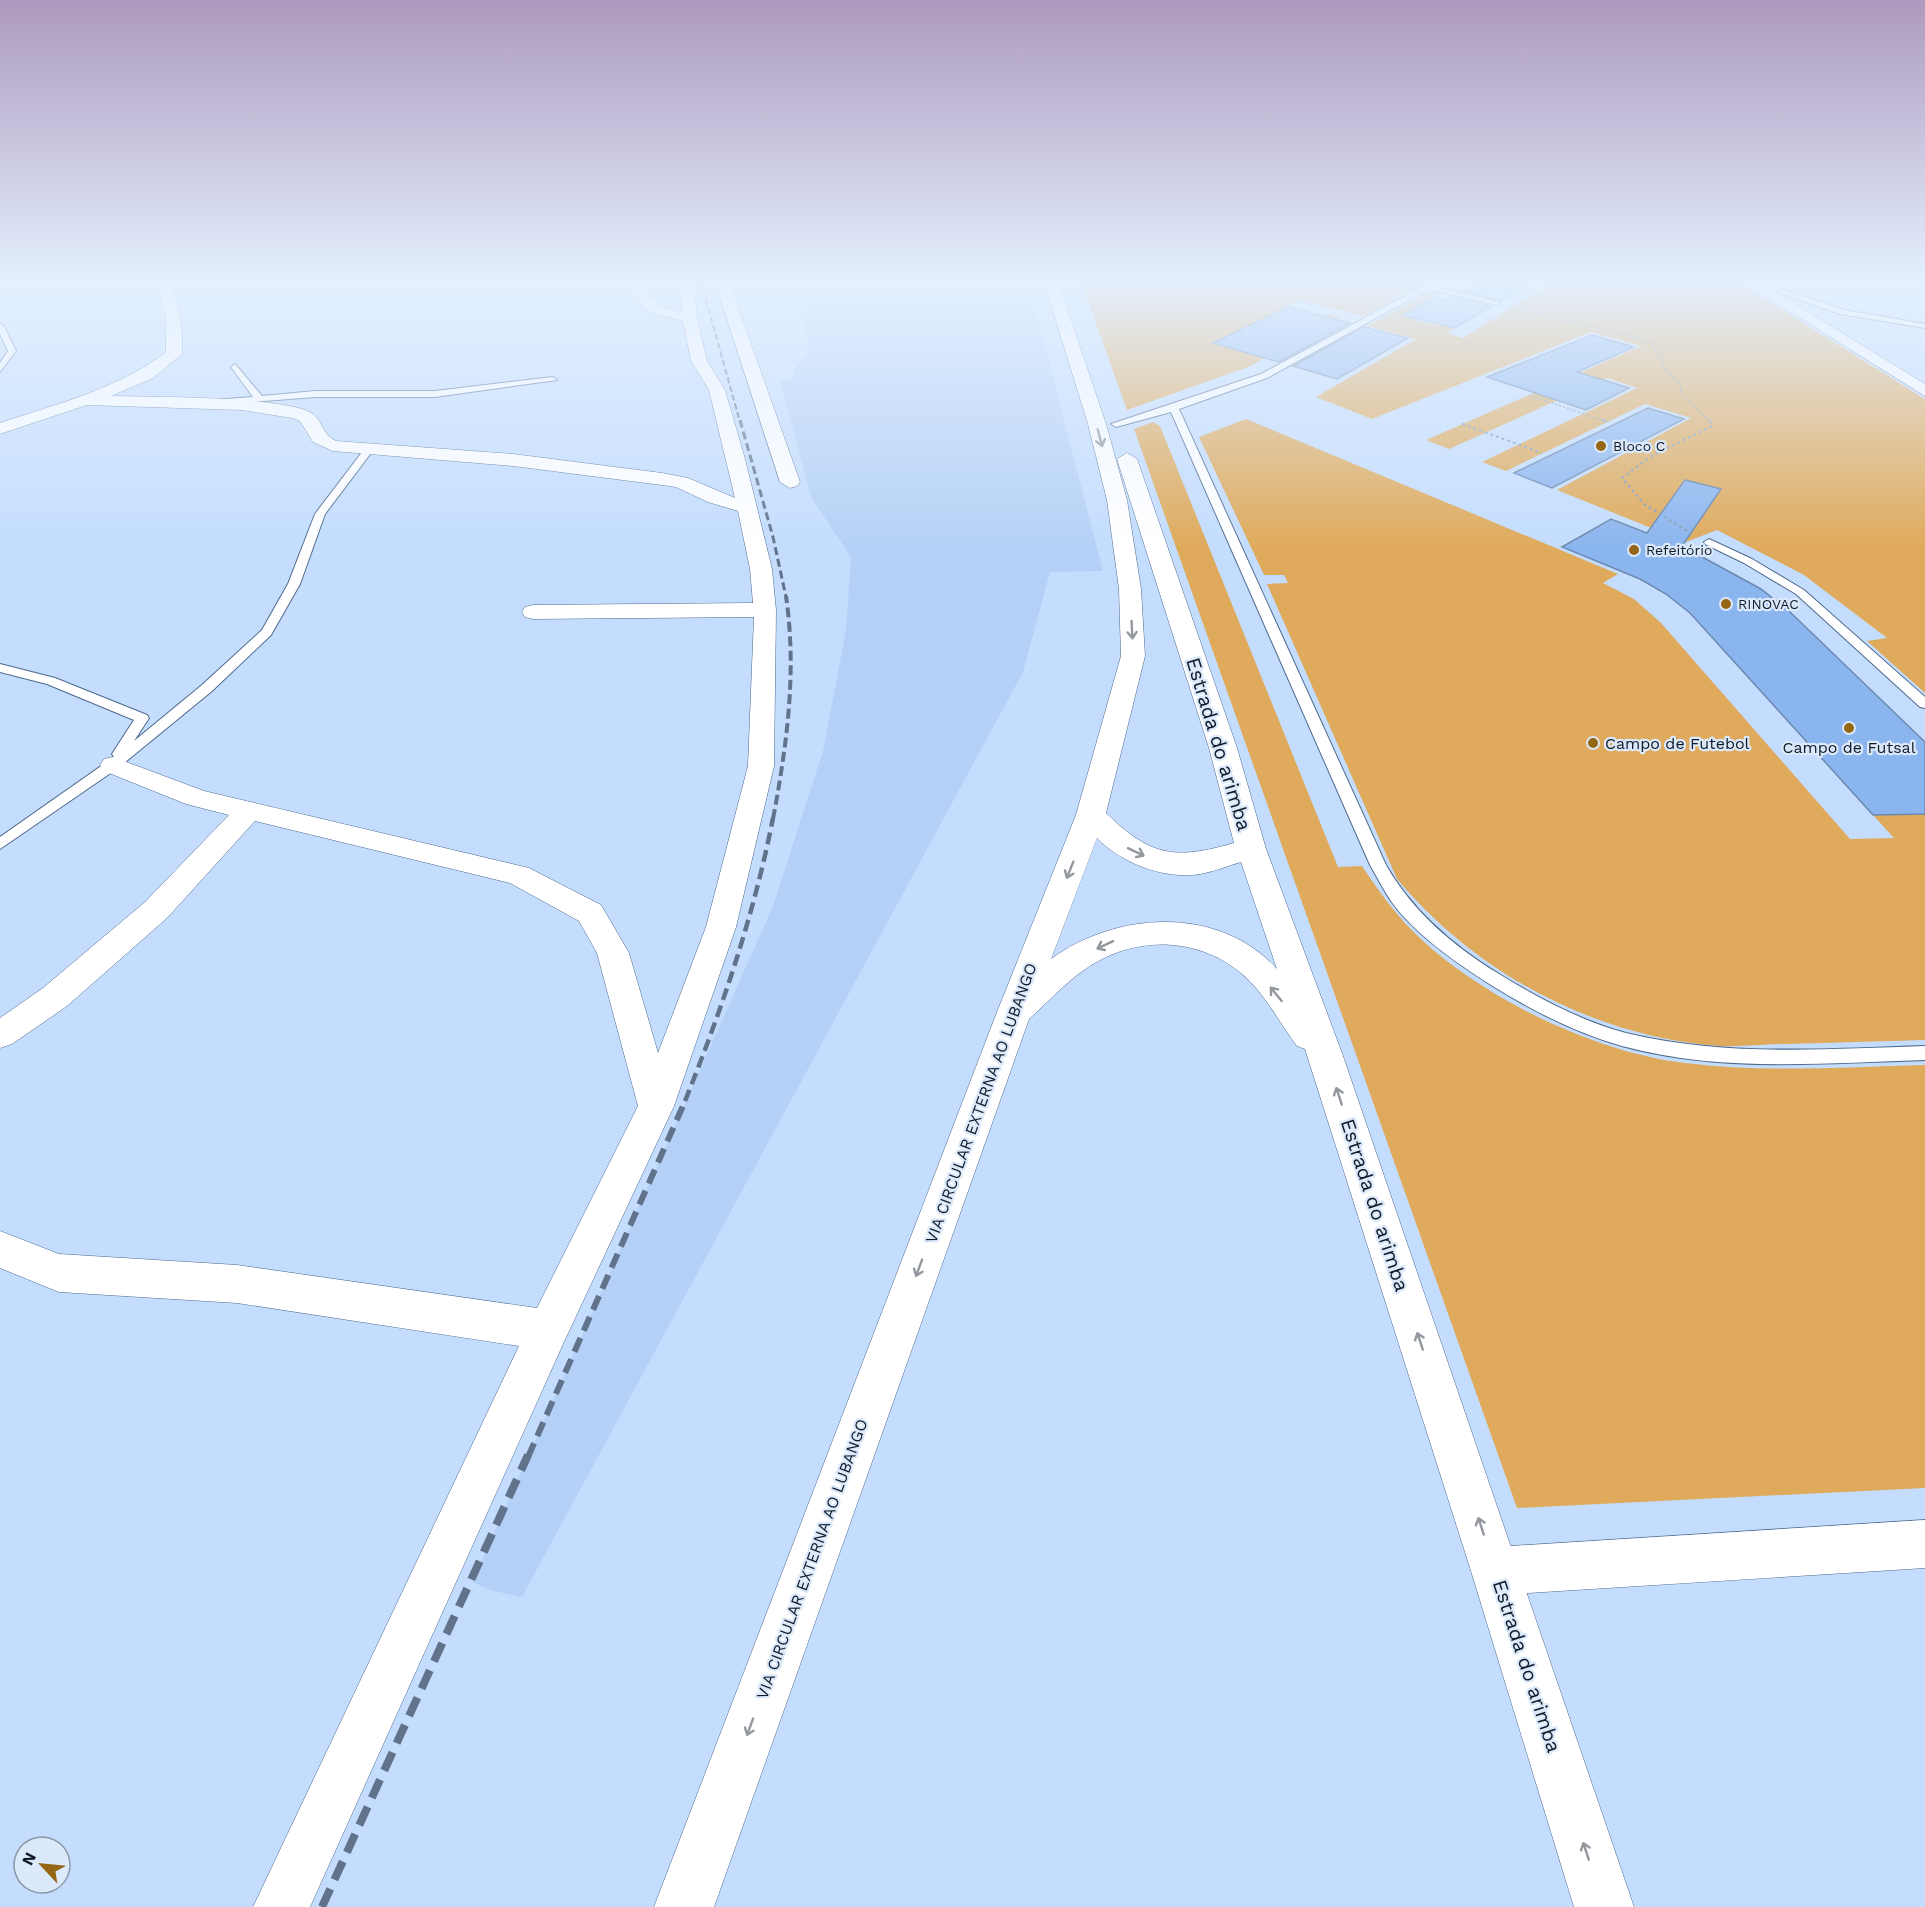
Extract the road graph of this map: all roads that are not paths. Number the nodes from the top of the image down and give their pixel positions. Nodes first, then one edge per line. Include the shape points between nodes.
1 (152, 371) edge
2 (238, 371) edge
3 (705, 371) edge
4 (752, 371) edge
5 (1080, 371) edge
6 (1273, 371) edge
7 (1893, 371) edge
8 (553, 380) dead end
9 (1925, 391) edge
10 (258, 397) junction
11 (87, 400) junction
12 (1109, 402) dead end
13 (207, 403) junction
14 (1174, 408) junction
15 (0, 429) edge
16 (1120, 435) junction
17 (369, 449) junction
18 (790, 482) dead end
19 (747, 507) junction
20 (1709, 542) road end
21 (765, 610) junction
22 (533, 612) dead end
23 (0, 668) edge
24 (1925, 704) edge
25 (113, 765) junction
26 (248, 812) junction
27 (1091, 815) junction
28 (0, 844) edge
29 (1251, 849) junction
30 (1014, 1012) junction
31 (0, 1035) edge
32 (1925, 1053) edge
33 (1325, 1056) junction
34 (656, 1106) junction
35 (0, 1249) edge
36 (548, 1330) junction
37 (1925, 1544) edge
38 (1496, 1571) junction
39 (281, 1907) edge
40 (684, 1907) edge
41 (1604, 1907) edge

1 - 11 street
2 - 10 lane
3 - 19 street via 717,390
4 - 18 street
5 -> 27 main road, VIA CIRCULAR EXTERNA AO LUBANGO via 1117,500 1130,589 1133,656
6 - 14 lane
7 - 9 street
8 - 10 lane via 435,394
10 - 13 lane
11 - 13 street
11 - 15 street
12 - 16 main road
13 - 17 street via 296,413 307,418 322,441 333,446
14 - 16 lane
14 - 32 lane via 1378,866 1397,898 1433,934 1475,967 1538,1006 1623,1039 1697,1053 1766,1058
16 - 29 main road, Estrada do arimba via 1223,748
17 - 19 street via 486,457 662,479
17 - 25 lane via 320,514 294,584 267,632 207,688
19 - 21 street via 761,569
20 - 24 lane via 1800,592
21 - 22 street
21 - 34 street via 761,766 721,927
23 - 25 lane via 51,681 142,718
25 - 26 street via 196,798
25 - 28 lane
26 - 31 street via 156,910 55,998
26 - 34 street via 519,875 590,913 613,953
27 -> 29 main road via 1119,843 1159,862 1198,864
27 -> 30 main road, VIA CIRCULAR EXTERNA AO LUBANGO
29 - 33 main road, Estrada do arimba
33 -> 30 main road via 1253,965 1212,941 1168,930 1127,935 1079,957
30 -> 40 main road, VIA CIRCULAR EXTERNA AO LUBANGO
38 -> 33 main road, Estrada do arimba
34 - 36 street
35 - 36 street via 58,1273 237,1284
36 - 39 street
37 - 38 street
41 -> 38 main road, Estrada do arimba

